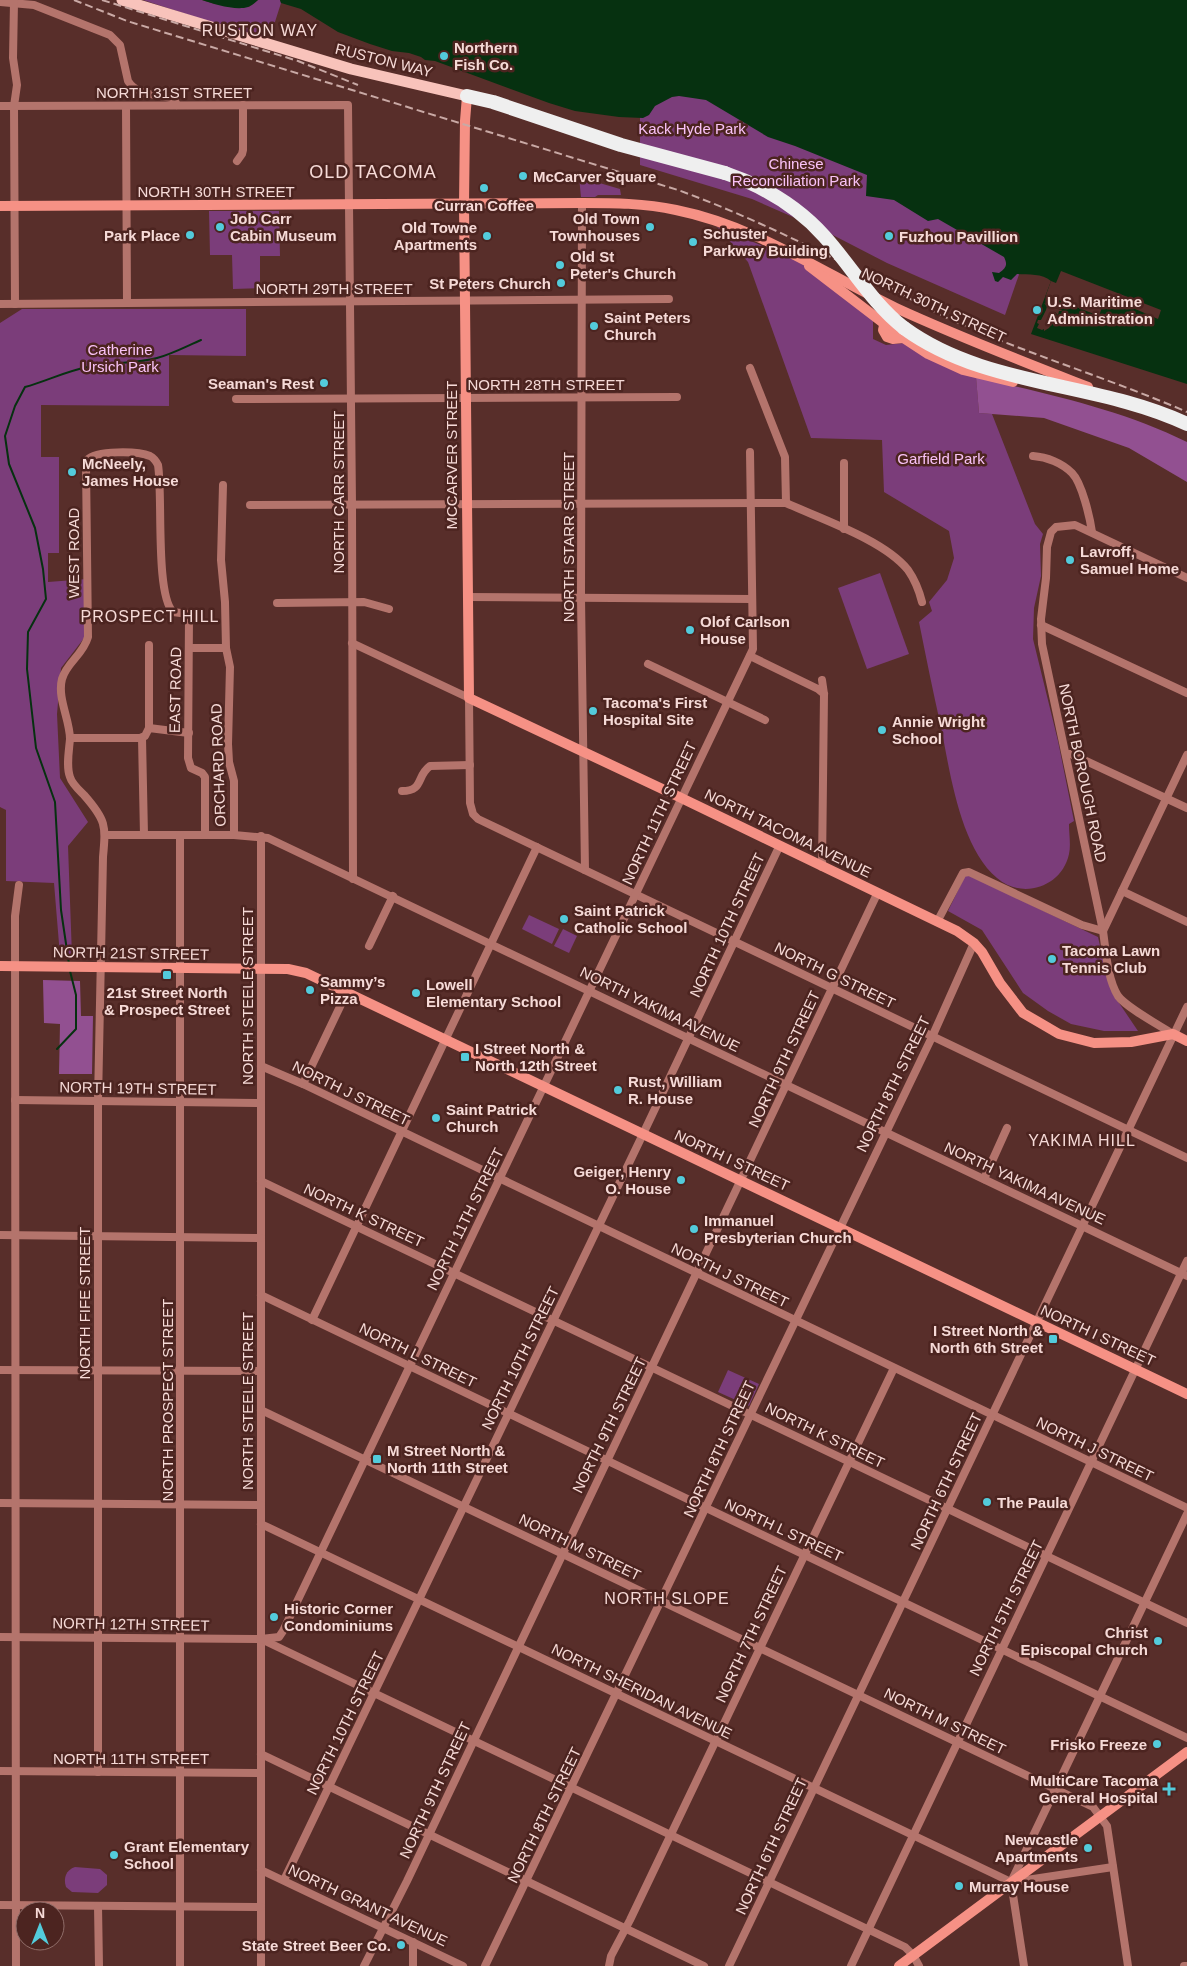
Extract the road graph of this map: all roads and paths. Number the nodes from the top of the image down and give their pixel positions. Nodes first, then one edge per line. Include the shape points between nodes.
1 (122, 0) edge
2 (0, 2) edge
3 (14, 2) junction
4 (467, 96) junction
5 (177, 105) junction
6 (242, 105) junction
7 (348, 105) joint
8 (0, 106) edge
9 (14, 106) junction
10 (126, 106) junction
11 (237, 161) dead end
12 (582, 203) junction
13 (464, 204) junction
14 (350, 205) junction
15 (0, 206) edge
16 (14, 206) junction
17 (126, 206) junction
18 (798, 257) junction
19 (669, 299) dead end
20 (581, 300) junction
21 (350, 301) junction
22 (465, 301) junction
23 (127, 303) junction
24 (0, 304) edge
25 (15, 304) junction
26 (884, 324) junction
27 (946, 331) junction
28 (904, 333) junction
29 (750, 368) dead end
30 (1022, 377) junction
31 (677, 397) dead end
32 (1084, 397) junction
33 (1113, 397) junction
34 (466, 398) junction
35 (582, 398) junction
36 (236, 399) dead end
37 (351, 399) junction
38 (1187, 424) edge
39 (1187, 435) edge
40 (750, 452) dead end
41 (1033, 456) dead end
42 (87, 460) joint
43 (844, 463) dead end
44 (223, 485) dead end
45 (582, 503) junction
46 (751, 503) junction
47 (786, 503) junction
48 (352, 504) junction
49 (466, 504) junction
50 (250, 505) dead end
51 (844, 529) junction
52 (1092, 532) junction
53 (1187, 578) edge
54 (467, 596) junction
55 (581, 598) junction
56 (752, 600) junction
57 (352, 602) junction
58 (922, 602) dead end
59 (277, 603) dead end
60 (389, 608) dead end
61 (1041, 625) junction
62 (352, 643) junction
63 (150, 646) dead end
64 (189, 648) junction
65 (226, 648) junction
66 (750, 656) junction
67 (648, 664) dead end
68 (822, 680) dead end
69 (1187, 693) edge
70 (824, 694) junction
71 (468, 698) junction
72 (727, 702) junction
73 (765, 720) dead end
74 (150, 728) junction
75 (189, 733) junction
76 (70, 738) junction
77 (142, 738) junction
78 (583, 752) junction
79 (1066, 754) junction
80 (1187, 755) edge
81 (470, 765) junction
82 (402, 791) dead end
83 (681, 798) junction
84 (1166, 798) junction
85 (1187, 808) edge
86 (472, 814) joint
87 (105, 835) junction
88 (144, 835) junction
89 (180, 835) junction
90 (204, 835) junction
91 (234, 835) junction
92 (260, 836) junction
93 (779, 846) junction
94 (537, 848) junction
95 (822, 867) junction
96 (585, 870) junction
97 (353, 879) junction
98 (20, 885) dead end
99 (1122, 891) junction
100 (636, 894) junction
101 (877, 894) junction
102 (393, 896) junction
103 (937, 922) junction
104 (1187, 922) edge
105 (1103, 931) junction
106 (734, 942) junction
107 (491, 943) junction
108 (974, 943) junction
109 (369, 946) dead end
110 (0, 966) edge
111 (15, 967) junction
112 (99, 968) junction
113 (180, 968) junction
114 (261, 969) junction
115 (832, 989) junction
116 (590, 991) junction
117 (347, 992) junction
118 (1187, 1007) edge
119 (1173, 1034) junction
120 (932, 1037) junction
121 (689, 1038) junction
122 (446, 1040) junction
123 (1187, 1041) edge
124 (261, 1066) junction
125 (303, 1084) junction
126 (787, 1085) junction
127 (544, 1087) junction
128 (15, 1100) junction
129 (98, 1101) junction
130 (180, 1103) junction
131 (260, 1103) junction
132 (1007, 1128) dead end
133 (1130, 1130) junction
134 (885, 1132) junction
135 (401, 1133) junction
136 (643, 1134) junction
137 (1187, 1158) edge
138 (984, 1179) junction
139 (499, 1180) junction
140 (260, 1181) junction
141 (742, 1181) junction
142 (356, 1226) junction
143 (1083, 1226) junction
144 (598, 1227) junction
145 (840, 1228) junction
146 (0, 1235) edge
147 (15, 1235) junction
148 (98, 1236) junction
149 (180, 1237) junction
150 (260, 1238) junction
151 (1187, 1262) edge
152 (455, 1273) junction
153 (697, 1274) junction
154 (1184, 1275) edge
155 (261, 1295) junction
156 (312, 1320) junction
157 (553, 1320) junction
158 (795, 1321) junction
159 (1037, 1322) junction
160 (410, 1367) junction
161 (652, 1368) junction
162 (894, 1368) junction
163 (1136, 1369) junction
164 (0, 1370) edge
165 (15, 1370) junction
166 (98, 1370) junction
167 (180, 1370) junction
168 (261, 1371) junction
169 (1187, 1394) edge
170 (261, 1410) junction
171 (509, 1414) junction
172 (750, 1414) junction
173 (992, 1415) junction
174 (366, 1460) junction
175 (607, 1461) junction
176 (849, 1462) junction
177 (1091, 1462) junction
178 (0, 1503) edge
179 (15, 1503) junction
180 (98, 1504) junction
181 (181, 1505) junction
182 (261, 1505) junction
183 (464, 1507) junction
184 (706, 1508) junction
185 (1187, 1508) edge
186 (948, 1509) junction
187 (1187, 1514) edge
188 (261, 1524) junction
189 (321, 1553) junction
190 (563, 1554) junction
191 (804, 1555) junction
192 (1046, 1556) junction
193 (419, 1600) junction
194 (661, 1601) junction
195 (903, 1602) junction
196 (1145, 1603) junction
197 (1187, 1623) edge
198 (0, 1637) edge
199 (15, 1637) junction
200 (98, 1638) junction
201 (180, 1638) junction
202 (261, 1640) junction
203 (518, 1648) junction
204 (760, 1648) junction
205 (1002, 1649) junction
206 (375, 1694) junction
207 (617, 1695) junction
208 (858, 1695) junction
209 (1100, 1696) junction
210 (1187, 1738) edge
211 (473, 1741) junction
212 (715, 1742) junction
213 (956, 1742) junction
214 (1187, 1752) edge
215 (261, 1754) junction
216 (0, 1771) edge
217 (15, 1771) junction
218 (98, 1772) junction
219 (180, 1773) junction
220 (261, 1773) junction
221 (330, 1787) junction
222 (572, 1788) junction
223 (814, 1789) junction
224 (1056, 1790) junction
225 (1100, 1817) junction
226 (428, 1834) junction
227 (670, 1835) junction
228 (912, 1836) junction
229 (1113, 1867) junction
230 (261, 1870) junction
231 (284, 1880) junction
232 (527, 1881) junction
233 (769, 1882) junction
234 (1011, 1882) junction
235 (15, 1901) edge
236 (0, 1905) edge
237 (15, 1905) edge
238 (65, 1906) edge
239 (98, 1906) junction
240 (180, 1907) junction
241 (261, 1907) junction
242 (384, 1928) junction
243 (626, 1929) junction
244 (868, 1929) junction
245 (413, 1942) junction
246 (16, 1951) edge
247 (913, 1956) junction
248 (16, 1966) edge
249 (98, 1966) edge
250 (180, 1966) edge
251 (261, 1966) edge
252 (364, 1966) edge
253 (413, 1966) edge
254 (463, 1966) edge
255 (485, 1966) edge
256 (609, 1966) edge
257 (704, 1966) edge
258 (729, 1966) edge
259 (851, 1966) edge
260 (899, 1966) edge
261 (919, 1966) edge
262 (1024, 1966) edge
263 (1128, 1966) edge

1 - 4 main road, RUSTON WAY via 351,69
2 - 3 street
3 - 5 street via 34,5 110,35 120,45 130,85 141,92 174,99
3 - 9 street via 13,58 17,85
4 - 13 main road, MCCARVER STREET
4 - 28 highway, bridge via 621,145 726,173 763,189 802,215 829,242 876,303
5 - 6 street, NORTH 31ST STREET
5 - 10 street, NORTH 31ST STREET
6 - 7 street, NORTH 31ST STREET
6 - 11 street via 243,150
7 - 14 street, NORTH CARR STREET
8 - 9 street, NORTH 31ST STREET
9 - 10 street, NORTH 31ST STREET
9 - 16 street
10 - 17 street
12 - 13 main road, NORTH 30TH STREET
12 - 18 main road, NORTH 30TH STREET via 636,204 692,213 754,235
12 - 20 street, NORTH STARR STREET
13 - 14 main road, NORTH 30TH STREET
13 - 22 main road, MCCARVER STREET
14 - 17 main road, NORTH 30TH STREET
14 - 21 street, NORTH CARR STREET
15 - 16 main road, NORTH 30TH STREET
16 - 17 main road, NORTH 30TH STREET
16 - 25 street
17 - 23 street
18 - 26 main road
18 - 27 main road, NORTH 30TH STREET
19 - 20 street, NORTH 29TH STREET
20 - 22 street, NORTH 29TH STREET
20 - 35 street, NORTH STARR STREET
21 - 22 street, NORTH 29TH STREET
21 - 23 street, NORTH 29TH STREET
21 - 37 street, NORTH CARR STREET
22 - 34 main road, MCCARVER STREET
23 - 25 street, NORTH 29TH STREET
24 - 25 street, NORTH 29TH STREET
26 - 27 main road via 888,313 895,311
26 - 28 main road via 883,331 887,337 893,339
27 - 33 main road, NORTH 30TH STREET
28 - 30 highway via 954,357
28 - 32 main road via 928,354 963,370
29 - 47 street via 785,457
30 - 32 highway
30 - 33 highway
31 - 35 street, NORTH 28TH STREET
32 - 39 highway via 1144,416
33 - 38 highway
34 - 35 street, NORTH 28TH STREET
34 - 37 street, NORTH 28TH STREET
34 - 49 main road, MCCARVER STREET
35 - 45 street, NORTH STARR STREET
36 - 37 street, NORTH 28TH STREET
37 - 48 street, NORTH CARR STREET
40 - 46 street, NORTH 11TH STREET
41 - 52 street via 1050,459 1073,474
42 - 64 street, EAST ROAD via 96,454 120,453 151,456 156,462 167,599 173,612 189,615
42 - 76 street, WEST ROAD via 88,637 82,651 70,663 61,686
43 - 51 street
44 - 65 street, ORCHARD ROAD via 221,560
45 - 46 street
45 - 49 street
45 - 55 street, NORTH STARR STREET
46 - 47 street
46 - 56 street, NORTH 11TH STREET
47 - 51 street
48 - 49 street
48 - 50 street
48 - 57 street, NORTH CARR STREET
49 - 54 main road, MCCARVER STREET
51 - 58 street via 897,559 914,578
52 - 53 street
52 - 61 street, NORTH BOROUGH ROAD via 1074,525 1056,527 1051,532
54 - 55 street
54 - 71 main road, MCCARVER STREET
55 - 56 street
55 - 78 street, NORTH STARR STREET
56 - 66 street, NORTH 11TH STREET via 753,650
57 - 59 street
57 - 60 street
57 - 62 street, NORTH CARR STREET
61 - 69 street
61 - 79 street, NORTH BOROUGH ROAD via 1042,644
62 - 71 street, NORTH TACOMA AVENUE
62 - 97 street, NORTH CARR STREET
63 - 74 street
64 - 65 street
64 - 75 street, EAST ROAD
65 - 91 street, ORCHARD ROAD via 230,667 228,744 234,781
66 - 70 street
66 - 72 street, NORTH 11TH STREET
67 - 72 street
68 - 70 street
70 - 95 street
71 - 78 main road, NORTH TACOMA AVENUE
71 - 81 street, MCCARVER STREET
72 - 73 street
72 - 83 street, NORTH 11TH STREET
74 - 75 street
74 - 77 street
75 - 90 street, EAST ROAD via 189,765 205,778
76 - 77 street
76 - 87 street, WEST ROAD via 70,777 100,816
77 - 88 street
78 - 83 main road, NORTH TACOMA AVENUE
78 - 96 street, NORTH STARR STREET
79 - 84 street
79 - 105 street, NORTH BOROUGH ROAD
80 - 84 street
81 - 82 street via 430,766 417,787
81 - 86 street, MCCARVER STREET
83 - 93 main road, NORTH TACOMA AVENUE
83 - 100 street, NORTH 11TH STREET
84 - 85 street
84 - 99 street
86 - 94 street, NORTH G STREET
87 - 88 street, NORTH YAKIMA AVENUE
87 - 112 street, NORTH FIFE STREET
88 - 89 street, NORTH YAKIMA AVENUE
89 - 90 street, NORTH YAKIMA AVENUE
89 - 113 street, NORTH PROSPECT STREET
90 - 91 street, NORTH YAKIMA AVENUE
91 - 92 street, NORTH YAKIMA AVENUE
92 - 97 street, NORTH YAKIMA AVENUE
92 - 114 street, NORTH STEELE STREET
93 - 95 main road, NORTH TACOMA AVENUE
93 - 106 street, NORTH 10TH STREET
94 - 96 street, NORTH G STREET
94 - 107 street
95 - 101 main road, NORTH TACOMA AVENUE
96 - 100 street, NORTH G STREET
97 - 102 street, NORTH YAKIMA AVENUE
98 - 111 street via 15,916
99 - 104 street
99 - 105 street
100 - 106 street, NORTH G STREET
100 - 116 street, NORTH 11TH STREET
101 - 103 main road, NORTH TACOMA AVENUE
101 - 115 street, NORTH 9TH STREET
102 - 107 street, NORTH YAKIMA AVENUE
102 - 109 street
103 - 105 street via 963,873 969,872 1082,925
103 - 108 main road, NORTH TACOMA AVENUE
105 - 119 street, NORTH BOROUGH ROAD via 1111,978 1119,998
106 - 115 street, NORTH G STREET
106 - 121 street, NORTH 10TH STREET
107 - 116 street, NORTH YAKIMA AVENUE
107 - 122 street
108 - 119 main road, NORTH TACOMA AVENUE via 1023,1013 1059,1034 1082,1041 1108,1043
108 - 120 street, NORTH 8TH STREET
110 - 111 main road, NORTH 21ST STREET
111 - 112 main road, NORTH 21ST STREET
111 - 128 street
112 - 113 main road, NORTH 21ST STREET
112 - 129 street, NORTH FIFE STREET
113 - 114 main road, NORTH 21ST STREET
113 - 130 street, NORTH PROSPECT STREET
114 - 117 main road, NORTH I STREET via 300,971
114 - 124 street, NORTH STEELE STREET
115 - 120 street, NORTH G STREET
115 - 126 street, NORTH 9TH STREET
116 - 121 street, NORTH YAKIMA AVENUE
116 - 127 street, NORTH 11TH STREET
117 - 122 main road, NORTH I STREET
117 - 125 street
118 - 119 street, NORTH 6TH STREET
119 - 123 main road
119 - 133 street, NORTH 6TH STREET
120 - 133 street, NORTH G STREET
120 - 134 street, NORTH 8TH STREET
121 - 126 street, NORTH YAKIMA AVENUE
121 - 136 street, NORTH 10TH STREET
122 - 127 main road, NORTH I STREET
122 - 135 street
124 - 125 street, NORTH J STREET
124 - 131 street, NORTH STEELE STREET
125 - 135 street, NORTH J STREET
126 - 134 street, NORTH YAKIMA AVENUE
126 - 141 street, NORTH 9TH STREET
127 - 136 main road, NORTH I STREET
127 - 139 street, NORTH 11TH STREET
128 - 129 street, NORTH 19TH STREET
128 - 147 street
129 - 130 street, NORTH 19TH STREET
129 - 148 street, NORTH FIFE STREET
130 - 131 street, NORTH 19TH STREET
130 - 149 street, NORTH PROSPECT STREET
131 - 140 street, NORTH STEELE STREET
132 - 138 street
133 - 137 street, NORTH G STREET
133 - 143 street, NORTH 6TH STREET
134 - 138 street, NORTH YAKIMA AVENUE
134 - 145 street, NORTH 8TH STREET
135 - 139 street, NORTH J STREET
135 - 142 street
136 - 141 main road, NORTH I STREET
136 - 144 street, NORTH 10TH STREET
138 - 143 street, NORTH YAKIMA AVENUE
139 - 144 street, NORTH J STREET
139 - 152 street, NORTH 11TH STREET
140 - 142 street, NORTH K STREET
140 - 150 street, NORTH STEELE STREET
141 - 145 main road, NORTH I STREET
141 - 153 street, NORTH 9TH STREET
142 - 152 street, NORTH K STREET
142 - 156 street
143 - 154 street, NORTH YAKIMA AVENUE
143 - 159 street, NORTH 6TH STREET
144 - 153 street, NORTH J STREET
144 - 157 street, NORTH 10TH STREET
145 - 158 street, NORTH 8TH STREET
145 - 159 main road, NORTH I STREET
146 - 147 street
147 - 148 street
147 - 165 street
148 - 149 street
148 - 166 street, NORTH FIFE STREET
149 - 150 street
149 - 167 street, NORTH PROSPECT STREET
150 - 155 street, NORTH STEELE STREET
151 - 154 street, NORTH 5TH STREET
152 - 157 street, NORTH K STREET
152 - 160 street, NORTH 11TH STREET
153 - 158 street, NORTH J STREET
153 - 161 street, NORTH 9TH STREET
154 - 163 street, NORTH 5TH STREET
155 - 156 street, NORTH L STREET
155 - 168 street, NORTH STEELE STREET
156 - 160 street, NORTH L STREET
157 - 161 street, NORTH K STREET
157 - 171 street, NORTH 10TH STREET
158 - 162 street, NORTH J STREET
158 - 172 street, NORTH 8TH STREET
159 - 163 main road, NORTH I STREET
159 - 173 street, NORTH 6TH STREET
160 - 171 street, NORTH L STREET
160 - 174 street, NORTH 11TH STREET
161 - 172 street, NORTH K STREET
161 - 175 street, NORTH 9TH STREET
162 - 173 street, NORTH J STREET
162 - 176 street, NORTH 7TH STREET
163 - 169 main road, NORTH I STREET
163 - 177 street, NORTH 5TH STREET
164 - 165 street
165 - 166 street
165 - 179 street
166 - 167 street
166 - 180 street, NORTH FIFE STREET
167 - 168 street
167 - 181 street, NORTH PROSPECT STREET
168 - 170 street, NORTH STEELE STREET
170 - 174 street, NORTH M STREET
170 - 182 street, NORTH STEELE STREET
171 - 175 street, NORTH L STREET
171 - 183 street, NORTH 10TH STREET
172 - 176 street, NORTH K STREET
172 - 184 street, NORTH 8TH STREET
173 - 177 street, NORTH J STREET
173 - 186 street, NORTH 6TH STREET
174 - 183 street, NORTH M STREET
174 - 189 street, NORTH 11TH STREET
175 - 184 street, NORTH L STREET
175 - 190 street, NORTH 9TH STREET
176 - 186 street, NORTH K STREET
176 - 191 street, NORTH 7TH STREET
177 - 185 street, NORTH J STREET
177 - 192 street, NORTH 5TH STREET
178 - 179 street
179 - 180 street
179 - 199 street
180 - 181 street
180 - 200 street, NORTH FIFE STREET
181 - 182 street
181 - 201 street, NORTH PROSPECT STREET
182 - 188 street, NORTH STEELE STREET
183 - 190 street, NORTH M STREET
183 - 193 street, NORTH 10TH STREET
184 - 191 street, NORTH L STREET
184 - 194 street, NORTH 8TH STREET
186 - 192 street, NORTH K STREET
186 - 195 street, NORTH 6TH STREET
187 - 196 street
188 - 189 street, NORTH SHERIDAN AVENUE
188 - 202 street, NORTH STEELE STREET
189 - 193 street, NORTH SHERIDAN AVENUE
189 - 202 street, NORTH 11TH STREET via 279,1637
190 - 194 street, NORTH M STREET
190 - 203 street, NORTH 9TH STREET
191 - 195 street, NORTH L STREET
191 - 204 street, NORTH 7TH STREET
192 - 196 street, NORTH K STREET
192 - 205 street, NORTH 5TH STREET
193 - 203 street, NORTH SHERIDAN AVENUE
193 - 206 street, NORTH 10TH STREET
194 - 204 street, NORTH M STREET
194 - 207 street, NORTH 8TH STREET
195 - 205 street, NORTH L STREET
195 - 208 street, NORTH 6TH STREET
196 - 197 street, NORTH K STREET
196 - 209 street
198 - 199 street, NORTH 12TH STREET
199 - 200 street, NORTH 12TH STREET
199 - 217 street
200 - 201 street, NORTH 12TH STREET
200 - 218 street, NORTH FIFE STREET
201 - 202 street, NORTH 12TH STREET
201 - 219 street, NORTH PROSPECT STREET
202 - 206 street
202 - 215 street, NORTH STEELE STREET
203 - 207 street, NORTH SHERIDAN AVENUE
203 - 211 street, NORTH 9TH STREET
204 - 208 street, NORTH M STREET
204 - 212 street, NORTH 7TH STREET
205 - 209 street, NORTH L STREET
205 - 213 street, NORTH 5TH STREET
206 - 211 street
206 - 221 street, NORTH 10TH STREET
207 - 212 street, NORTH SHERIDAN AVENUE
207 - 222 street, NORTH 8TH STREET
208 - 213 street, NORTH M STREET
208 - 223 street, NORTH 6TH STREET
209 - 210 street, NORTH L STREET
209 - 224 street
211 - 222 street
211 - 226 street, NORTH 9TH STREET
212 - 223 street, NORTH SHERIDAN AVENUE
212 - 227 street, NORTH 7TH STREET
213 - 224 street, NORTH M STREET
213 - 228 street, NORTH 5TH STREET
214 - 225 main road
215 - 220 street, NORTH STEELE STREET
215 - 221 street
216 - 217 street, NORTH 11TH STREET
217 - 218 street, NORTH 11TH STREET
217 - 235 street
218 - 219 street, NORTH 11TH STREET
219 - 220 street, NORTH 11TH STREET
219 - 240 street, NORTH PROSPECT STREET
220 - 230 street, NORTH STEELE STREET
221 - 226 street
221 - 231 street, NORTH 10TH STREET
222 - 227 street
222 - 232 street, NORTH 8TH STREET
223 - 228 street, NORTH SHERIDAN AVENUE
223 - 233 street, NORTH 6TH STREET
224 - 225 street, NORTH M STREET via 1092,1807
224 - 234 street
225 - 229 street via 1106,1826
225 - 234 main road
226 - 232 street
226 - 242 street, NORTH 9TH STREET
227 - 233 street
227 - 243 street, NORTH 7TH STREET
228 - 234 street, NORTH SHERIDAN AVENUE
228 - 244 street, NORTH 5TH STREET
229 - 234 street
229 - 263 street
230 - 231 street, NORTH GRANT AVENUE
230 - 241 street, NORTH STEELE STREET
231 - 242 street, NORTH GRANT AVENUE
232 - 243 street
232 - 255 street, NORTH 8TH STREET
233 - 244 street
233 - 258 street, NORTH 6TH STREET
234 - 247 main road
234 - 262 street
236 - 237 street
238 - 239 street
239 - 240 street
239 - 249 street
240 - 241 street
240 - 250 street, NORTH PROSPECT STREET
241 - 251 street, NORTH STEELE STREET
242 - 245 street, NORTH GRANT AVENUE
242 - 252 street, NORTH 9TH STREET
243 - 256 street, NORTH 7TH STREET
243 - 257 street
244 - 247 street via 905,1947
244 - 259 street, NORTH 5TH STREET
245 - 253 street
245 - 254 street, NORTH GRANT AVENUE
246 - 248 street
247 - 260 main road
247 - 261 street

